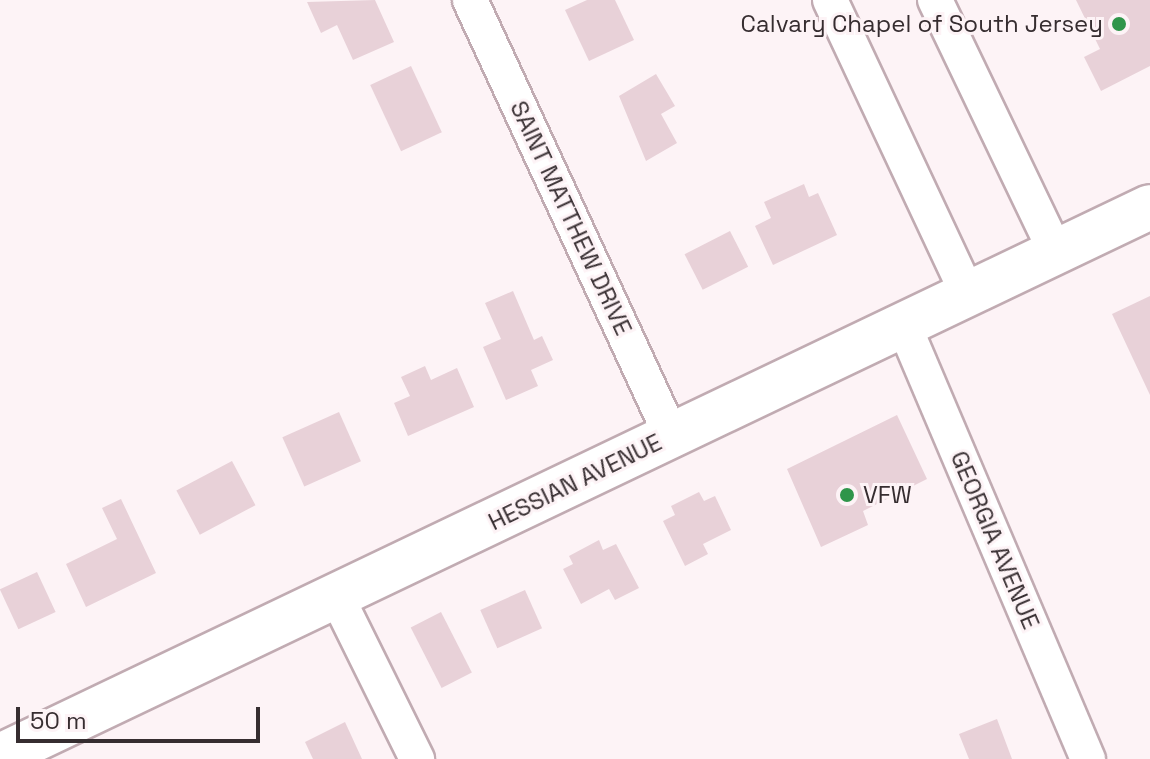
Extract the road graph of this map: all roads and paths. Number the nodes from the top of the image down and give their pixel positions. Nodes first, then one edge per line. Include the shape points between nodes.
1 (470, 0) edge
2 (830, 0) edge
3 (935, 0) edge
4 (1149, 210) edge
5 (1055, 251) junction
6 (968, 294) junction
7 (902, 321) junction
8 (671, 436) junction
9 (337, 597) junction
10 (0, 756) edge
11 (417, 759) edge
12 (1088, 759) edge

1 - 8 street, SAINT MATTHEW DRIVE
2 - 6 street
3 - 5 street
4 - 5 main road, HESSIAN AVENUE
5 - 6 main road, HESSIAN AVENUE
6 - 7 main road, HESSIAN AVENUE
7 - 8 main road, HESSIAN AVENUE
7 - 12 street, GEORGIA AVENUE
8 - 9 main road, HESSIAN AVENUE
9 - 10 main road, HESSIAN AVENUE
9 - 11 street

